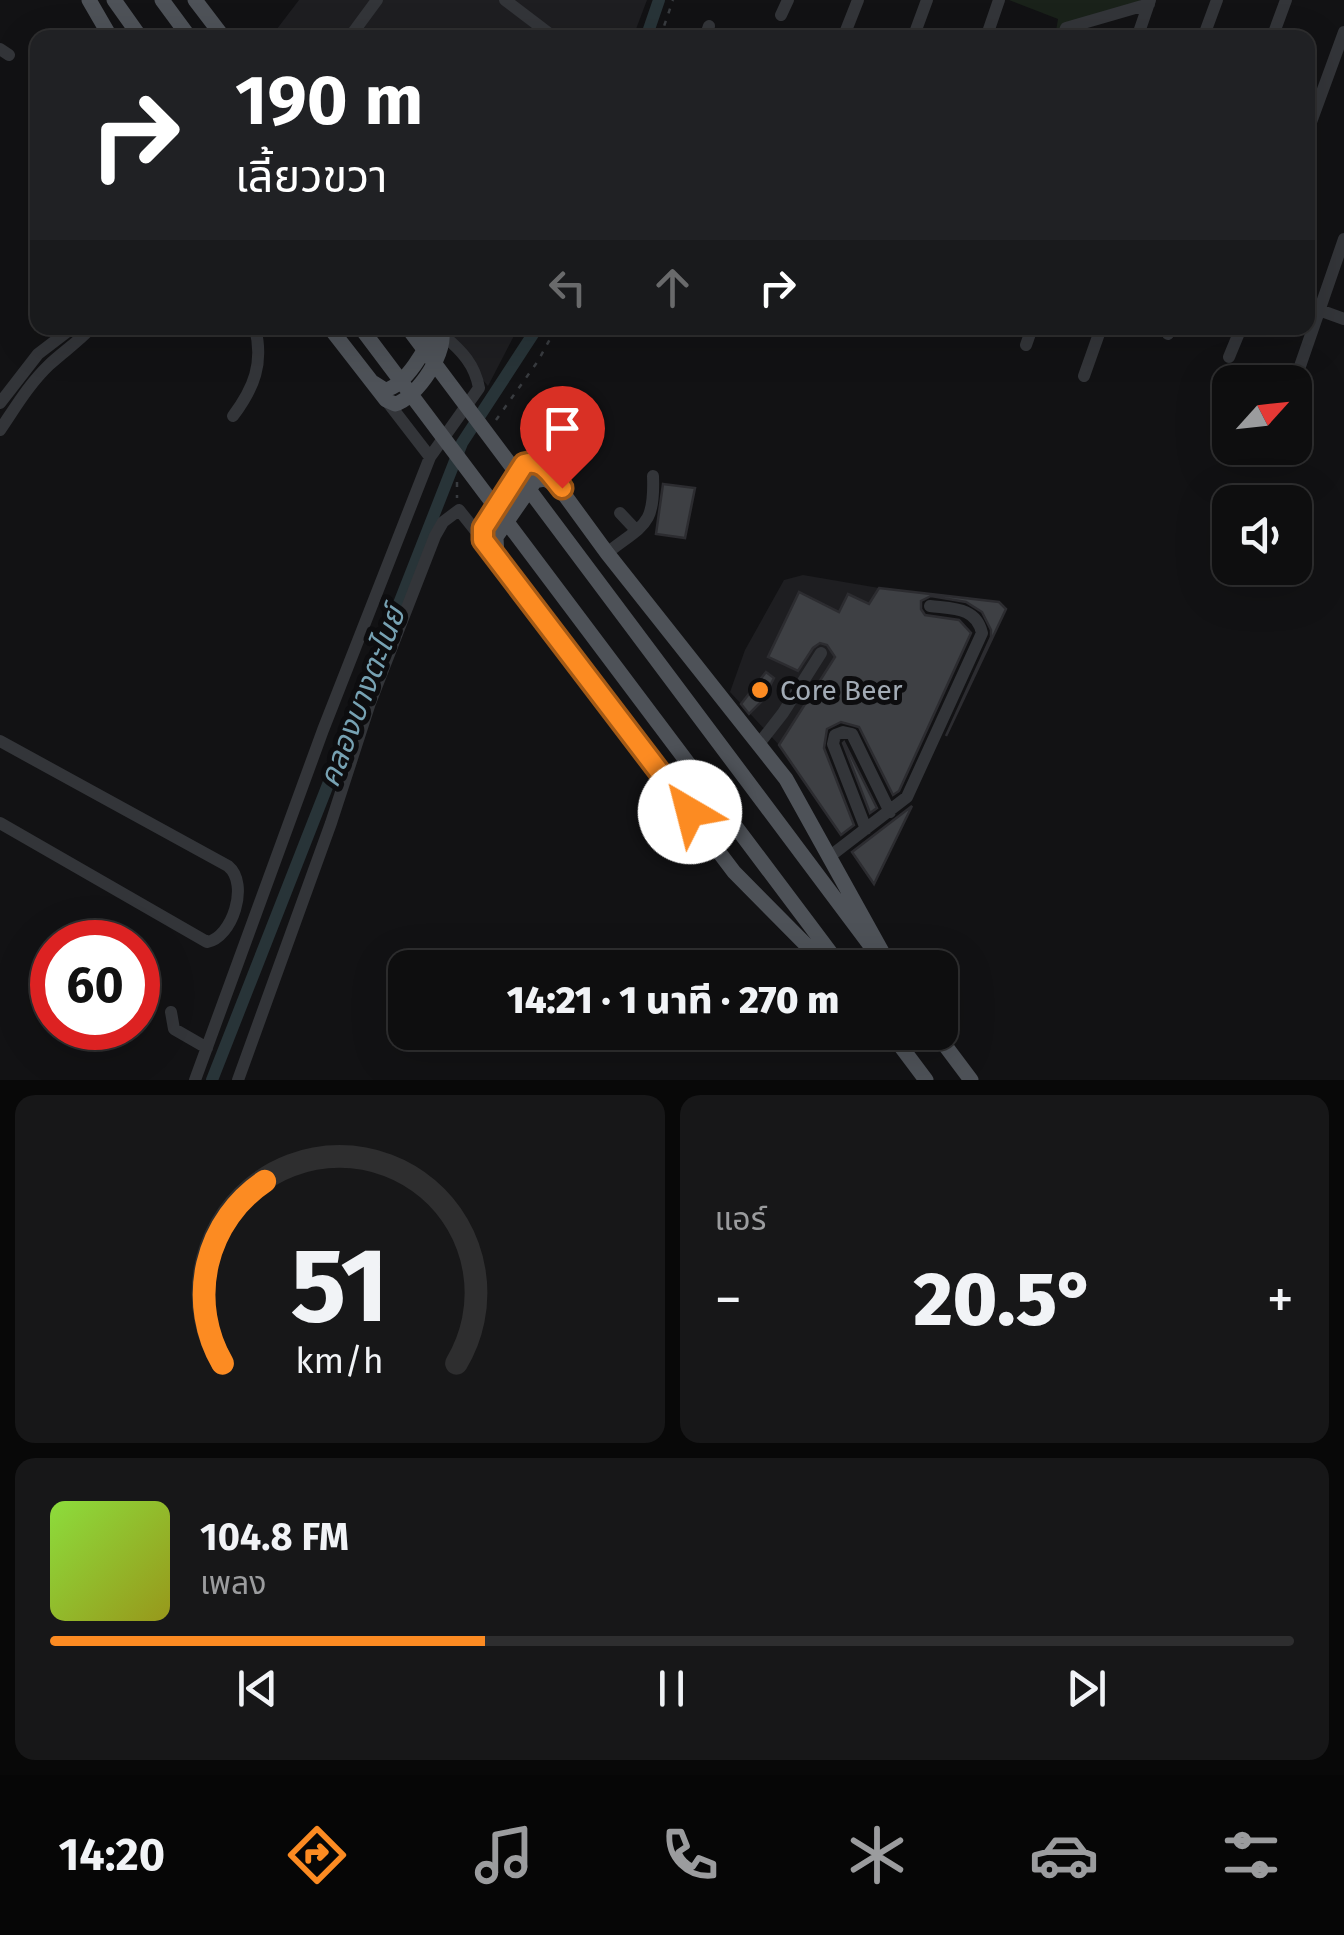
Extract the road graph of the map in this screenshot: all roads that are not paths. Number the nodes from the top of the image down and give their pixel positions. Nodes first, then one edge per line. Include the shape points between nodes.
1 (90, 0) edge
2 (114, 0) edge
3 (162, 0) edge
4 (195, 0) edge
5 (377, 0) edge
6 (505, 0) edge
7 (788, 0) edge
8 (858, 0) edge
9 (927, 0) edge
10 (999, 0) edge
11 (1217, 0) edge
12 (1286, 0) edge
13 (1149, 2) edge
14 (781, 16) dead end
15 (107, 30) edge
16 (135, 30) edge
17 (184, 30) edge
18 (217, 30) edge
19 (355, 30) edge
20 (544, 30) edge
21 (846, 30) edge
22 (916, 30) edge
23 (989, 30) edge
24 (1065, 30) edge
25 (1140, 30) edge
26 (1206, 30) edge
27 (1275, 30) edge
28 (1344, 32) edge
29 (1315, 111) edge
30 (1344, 239) edge
31 (1315, 304) edge
32 (1315, 309) edge
33 (1344, 319) edge
34 (63, 335) edge
35 (84, 335) edge
36 (255, 335) edge
37 (336, 335) edge
38 (365, 335) edge
39 (413, 335) edge
40 (435, 335) edge
41 (440, 335) edge
42 (444, 335) edge
43 (1030, 335) edge
44 (1098, 335) edge
45 (1238, 335) edge
46 (1307, 335) edge
47 (1026, 345) dead end
48 (38, 354) junction
49 (1229, 357) dead end
50 (1300, 365) edge
51 (49, 366) junction
52 (1084, 376) dead end
53 (371, 380) junction
54 (386, 400) junction
55 (0, 403) edge
56 (233, 416) dead end
57 (0, 430) edge
58 (430, 457) junction
59 (653, 476) dead end
60 (562, 488) junction
61 (620, 513) dead end
62 (636, 530) junction
63 (483, 540) junction
64 (607, 553) junction
65 (498, 558) junction
66 (930, 606) dead end
67 (820, 653) dead end
68 (0, 741) edge
69 (761, 750) junction
70 (871, 771) junction
71 (744, 774) junction
72 (848, 783) junction
73 (890, 812) junction
74 (0, 823) edge
75 (736, 826) junction
76 (866, 829) junction
77 (715, 843) junction
78 (830, 857) junction
79 (811, 950) edge
80 (829, 950) edge
81 (876, 950) edge
82 (879, 950) edge
83 (171, 1012) dead end
84 (207, 1048) junction
85 (904, 1050) edge
86 (948, 1050) edge
87 (195, 1080) edge
88 (238, 1080) edge
89 (926, 1080) edge
90 (971, 1080) edge

1 - 15 main road
2 - 16 main road
3 - 17 main road
4 - 18 main road
5 - 19 street
6 - 20 street
7 - 14 street
8 - 21 street
9 - 22 street
10 - 23 street
11 - 26 street
12 - 27 street
13 - 24 street
13 - 25 street
28 - 29 street
30 - 31 street
32 - 33 street
34 - 48 street
35 - 51 street
36 - 56 street via 258,372
37 - 53 main road
38 - 75 main road
39 - 71 main road
40 - 53 main road via 392,390
41 - 54 main road via 443,347 416,392 400,404
42 - 58 street via 468,358 479,388
43 - 47 street
44 - 52 street
45 - 49 street
46 - 50 street
48 - 51 street
48 - 55 street
51 - 57 street
53 - 54 main road
54 - 58 street
58 - 84 street
59 - 62 street via 653,511
60 - 63 main road via 542,464 524,464 483,528
60 - 64 main road
60 - 65 main road via 535,481 496,537
61 - 62 street
62 - 64 street
63 - 65 main road
63 - 88 street via 459,510 435,536
64 - 69 main road
65 - 77 main road
66 - 73 street via 966,611 982,634 907,797
67 - 69 street
68 - 74 street via 228,866 240,881 239,895 222,934 206,942
69 - 71 main road via 776,774 772,784 758,788
69 - 78 main road
70 - 72 street
70 - 72 street via 852,734 839,733 832,744
70 - 73 street
71 - 81 main road
72 - 76 street
73 - 76 street
75 - 77 main road via 744,858 733,860
75 - 80 main road
76 - 78 street
77 - 79 main road via 734,872
78 - 82 main road
83 - 84 street via 174,1028
84 - 87 street
85 - 89 main road
86 - 90 main road

